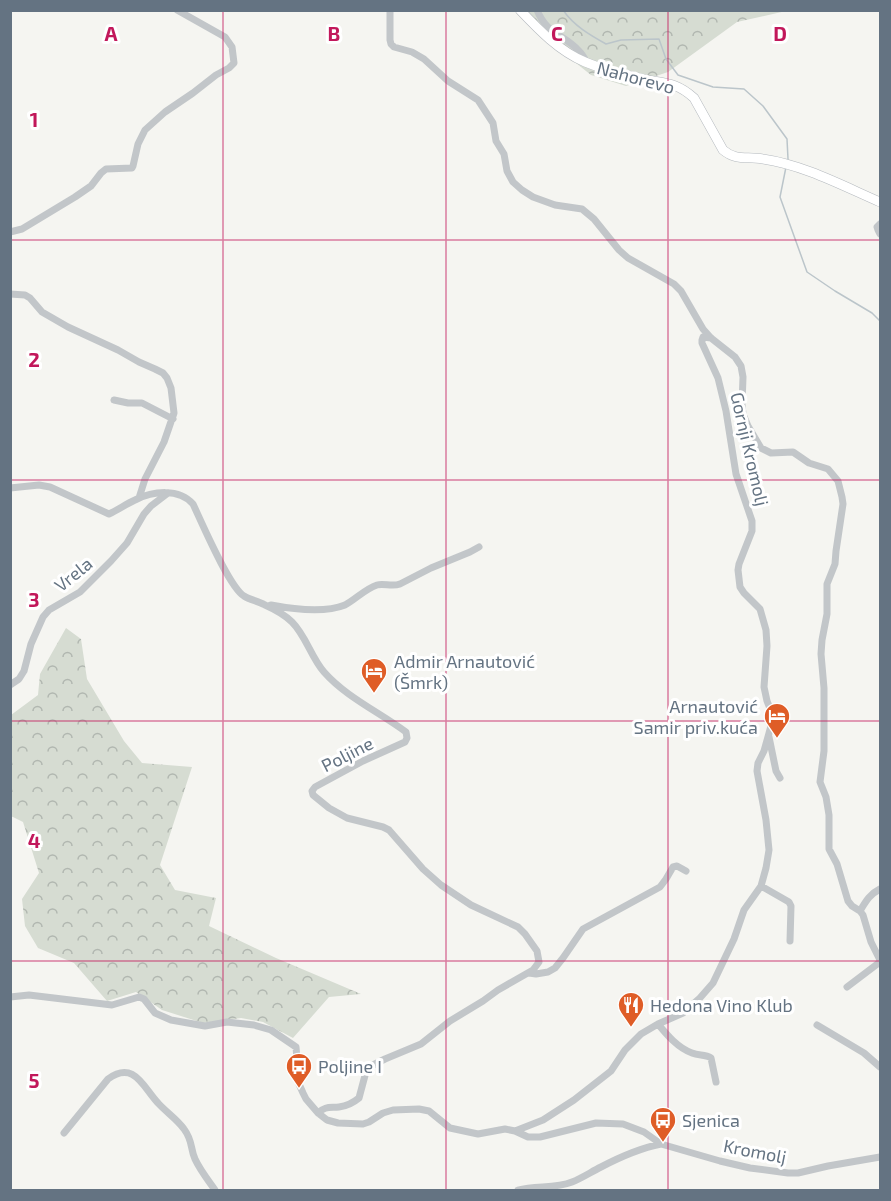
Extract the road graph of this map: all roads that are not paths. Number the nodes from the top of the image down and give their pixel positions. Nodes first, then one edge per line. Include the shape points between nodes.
1 (177, 10) edge
2 (390, 10) edge
3 (520, 10) edge
4 (537, 10) edge
5 (587, 63) junction
6 (880, 202) edge
7 (880, 224) edge
8 (10, 232) edge
9 (880, 234) edge
10 (10, 294) edge
11 (711, 338) junction
12 (114, 400) dead end
13 (172, 419) junction
14 (10, 488) edge
15 (168, 493) junction
16 (139, 498) junction
17 (479, 547) dead end
18 (265, 605) junction
19 (10, 685) edge
20 (769, 734) junction
21 (780, 778) dead end
22 (686, 871) dead end
23 (761, 886) junction
24 (880, 888) edge
25 (860, 911) junction
26 (790, 941) dead end
27 (880, 961) edge
28 (529, 973) junction
29 (847, 987) dead end
30 (10, 997) edge
31 (658, 1024) junction
32 (817, 1025) dead end
33 (880, 1067) edge
34 (716, 1082) dead end
35 (318, 1113) junction
36 (516, 1131) junction
37 (64, 1133) dead end
38 (662, 1144) junction
39 (880, 1157) edge
40 (215, 1191) edge
41 (518, 1191) edge

1 - 8 street via 225,37 232,47 234,63 145,130 132,168 106,169 75,197 22,229
2 - 11 street via 391,44 424,59 448,81 478,100 493,123 513,182 533,197 582,209 628,258 681,291
3 - 5 street, Nahorevo via 561,48
4 - 5 street via 545,25 580,51
5 - 6 street, Nahorevo via 666,82 689,93 729,156 787,164
7 - 9 street
10 - 13 street via 25,295 42,312 68,327 163,374 171,388
11 - 20 street, Gornji Kromolj via 706,336 702,343 718,378 736,474 752,521 738,570 740,587 760,609 766,630 764,687 771,711
11 - 25 street via 741,366 743,414 761,448 771,453 794,452 809,463 828,469 838,481 843,504 835,564 827,584 821,654 824,750 820,782 829,815 829,849 848,901
12 - 13 street via 142,403
13 - 16 street
14 - 16 street via 50,487 109,514
15 - 16 street
15 - 18 street, Poljine via 188,498 236,589
15 - 19 street, Vrela via 151,506 127,543 80,592 43,617 24,671
17 - 18 street via 395,586 376,585 342,606 315,610
18 - 28 street, Poljine via 293,622 335,683 406,732 405,742 315,787 314,795 347,818 389,830 441,885 471,905 518,927 537,951 539,962
20 - 21 street
20 - 23 street, Gornji Kromolj via 758,764 769,850
22 - 28 street via 673,867 660,887 583,929 555,968
23 - 26 street via 789,902
23 - 31 street, Gornji Kromolj via 744,910 713,983 683,1013
24 - 25 street via 867,898
25 - 27 street
27 - 29 street
28 - 35 street via 450,1021 421,1044 367,1068 359,1098 352,1103 327,1107
30 - 35 street via 29,995 112,1005 139,997 155,1013 171,1020 205,1026 227,1022 254,1024 271,1030 296,1047 299,1084
31 - 34 street via 672,1041 692,1053 709,1055
31 - 36 street, Gornji Kromolj via 641,1034 611,1071 574,1100 543,1120
32 - 33 street
35 - 36 street via 338,1123 363,1124 393,1110 419,1109 429,1111 459,1131
36 - 38 street via 540,1137 596,1123 623,1124 644,1131
37 - 40 street via 108,1079 120,1072 131,1074 185,1130 196,1161
38 - 39 street, Kromolj via 750,1168 788,1173
38 - 41 street via 629,1154 562,1186

